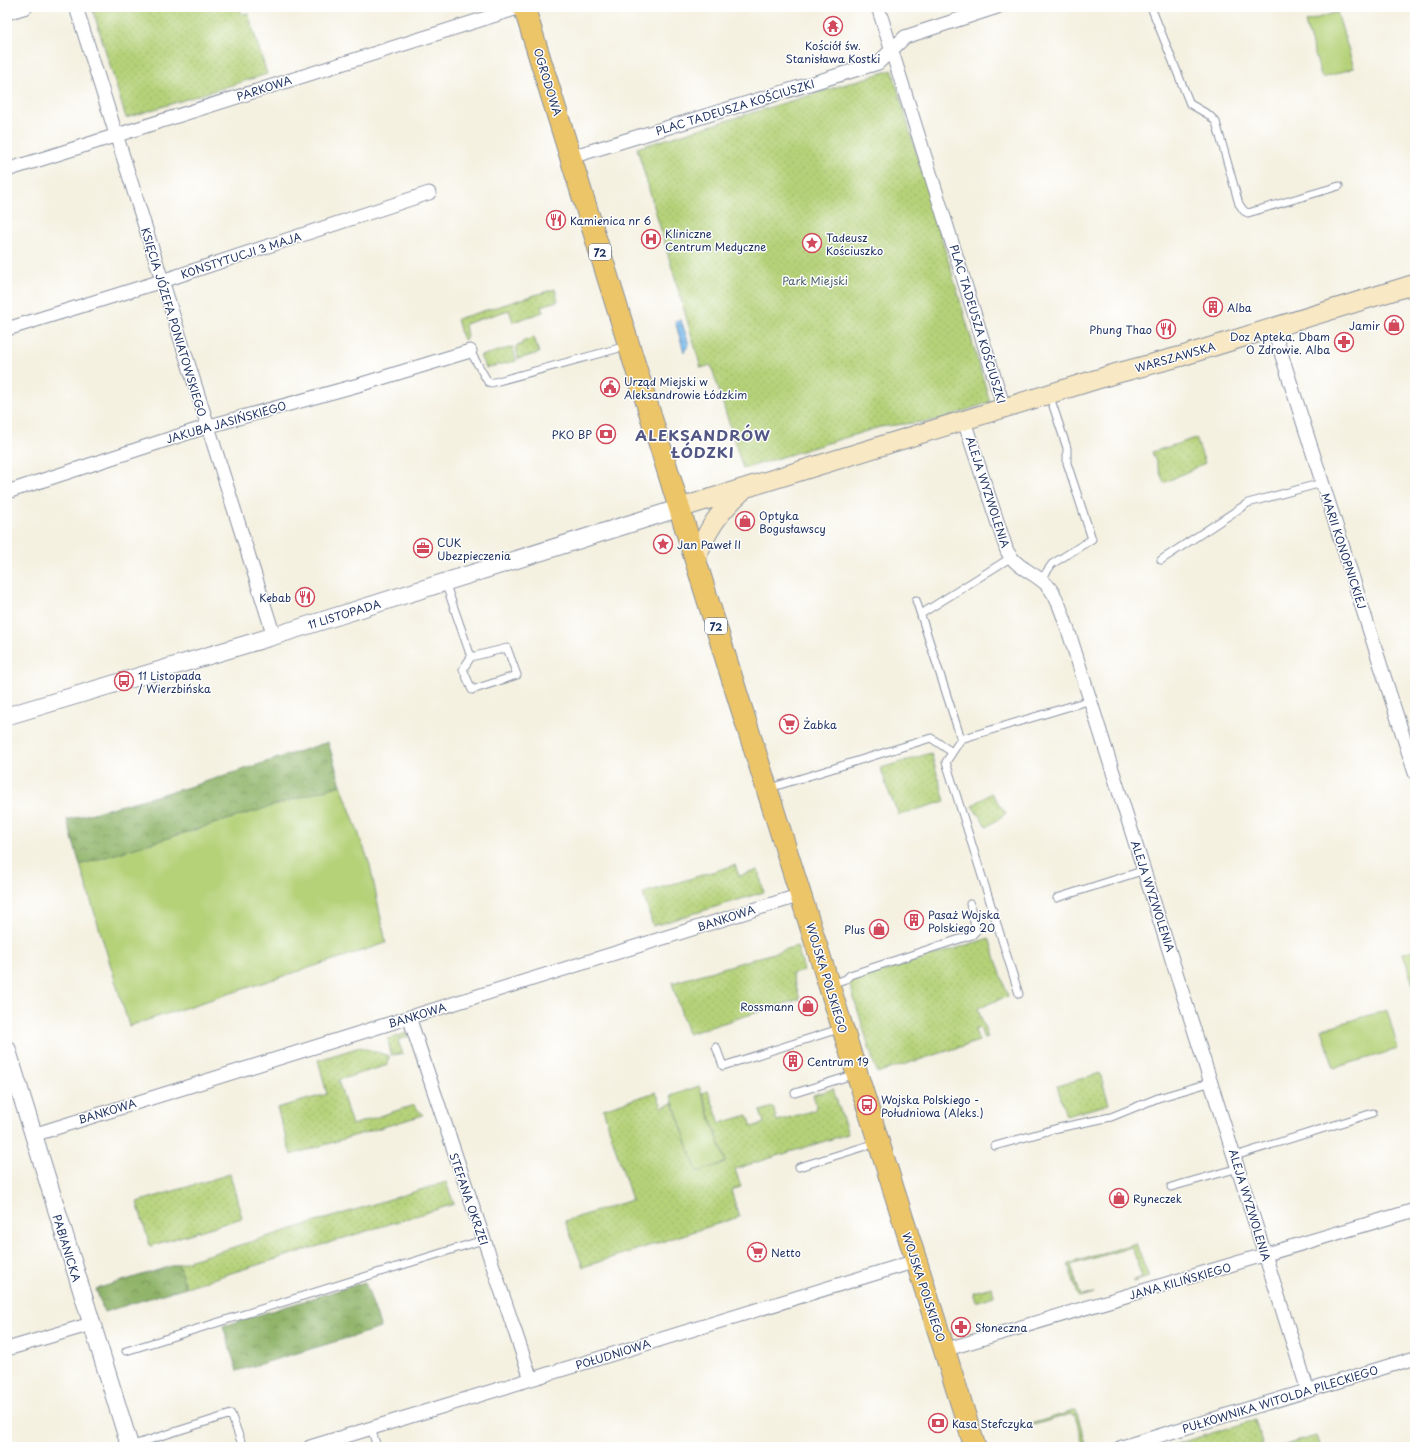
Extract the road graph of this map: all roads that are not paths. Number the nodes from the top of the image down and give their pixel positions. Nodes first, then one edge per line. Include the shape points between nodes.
1 (26, 7) edge
2 (76, 7) edge
3 (521, 7) edge
4 (524, 7) edge
5 (878, 7) edge
6 (997, 7) edge
7 (1150, 7) edge
8 (7, 13) edge
9 (892, 50) junction
10 (115, 135) junction
11 (571, 157) junction
12 (7, 170) edge
13 (1339, 186) dead end
14 (429, 193) dead end
15 (162, 281) junction
16 (1415, 284) edge
17 (1273, 328) junction
18 (7, 329) edge
19 (629, 346) junction
20 (470, 351) joint
21 (1048, 394) junction
22 (1004, 408) junction
23 (964, 421) junction
24 (206, 426) junction
25 (1322, 483) junction
26 (744, 489) junction
27 (7, 492) edge
28 (680, 508) junction
29 (1010, 558) junction
30 (1161, 560) dead end
31 (695, 561) junction
32 (1041, 580) junction
33 (445, 582) junction
34 (916, 600) dead end
35 (921, 614) junction
36 (274, 636) junction
37 (471, 658) junction
38 (1091, 700) junction
39 (7, 716) edge
40 (960, 739) junction
41 (952, 752) junction
42 (1415, 774) edge
43 (768, 789) junction
44 (1145, 870) junction
45 (801, 895) junction
46 (1057, 898) dead end
47 (970, 904) dead end
48 (829, 985) junction
49 (1019, 994) dead end
50 (409, 1018) junction
51 (842, 1028) junction
52 (716, 1047) dead end
53 (7, 1049) edge
54 (856, 1074) junction
55 (1212, 1082) junction
56 (795, 1093) dead end
57 (1373, 1113) dead end
58 (32, 1135) junction
59 (878, 1143) junction
60 (995, 1146) dead end
61 (1237, 1162) junction
62 (799, 1166) dead end
63 (1171, 1187) dead end
64 (1415, 1210) edge
65 (483, 1240) junction
66 (1266, 1256) junction
67 (916, 1261) junction
68 (91, 1324) junction
69 (7, 1349) edge
70 (944, 1350) junction
71 (126, 1351) dead end
72 (1415, 1358) edge
73 (531, 1379) junction
74 (1308, 1391) junction
75 (371, 1428) junction
76 (130, 1447) edge
77 (243, 1447) edge
78 (310, 1447) edge
79 (377, 1447) edge
80 (975, 1447) edge
81 (1122, 1447) edge

1 - 8 street
2 - 10 street, KSIĘCIA JÓZEFA PONIATOWSKIEGO
3 - 10 street, PARKOWA
4 - 11 main road, OGRODOWA / 72
5 - 9 street
6 - 9 street via 900,39
7 - 13 lane via 1190,104 1216,122 1239,204 1244,211 1248,213
9 - 11 street, PLAC TADEUSZA KOŚCIUSZKI via 878,63 848,73
9 - 22 street, PLAC TADEUSZA KOŚCIUSZKI
10 - 12 street, PARKOWA
10 - 15 street, KSIĘCIA JÓZEFA PONIATOWSKIEGO
11 - 19 main road, 72
14 - 15 street, KONSTYTUCJI 3 MAJA
15 - 18 street, KONSTYTUCJI 3 MAJA
15 - 24 street, KSIĘCIA JÓZEFA PONIATOWSKIEGO
16 - 17 main road, WARSZAWSKA
17 - 21 main road, WARSZAWSKA
17 - 25 street, MARII KONOPNICKIEJ
19 - 20 lane via 491,383
19 - 28 main road, 72
20 - 24 street, JAKUBA JASIŃSKIEGO via 362,384
21 - 22 main road, WARSZAWSKA
21 - 32 lane via 1067,448 1067,463 1092,540 1052,564
22 - 23 main road, PLAC TADEUSZA KOŚCIUSZKI
23 - 26 main road, PLAC TADEUSZA KOŚCIUSZKI
23 - 29 street, ALEJA WYZWOLENIA
24 - 27 street, JAKUBA JASIŃSKIEGO
24 - 36 street, KSIĘCIA JÓZEFA PONIATOWSKIEGO
25 - 30 lane via 1248,503
25 - 42 street, MARII KONOPNICKIEJ
26 - 28 main road, PLAC TADEUSZA KOŚCIUSZKI
26 - 31 main road via 728,503 710,527
28 - 31 main road, WOJSKA POLSKIEGO / 72
28 - 33 street, 11 LISTOPADA
29 - 32 street, ALEJA WYZWOLENIA
29 - 35 lane
31 - 43 main road, WOJSKA POLSKIEGO / 72
32 - 38 street, ALEJA WYZWOLENIA via 1054,595
33 - 36 street, 11 LISTOPADA
33 - 37 lane
34 - 35 lane
35 - 40 lane
36 - 39 street, 11 LISTOPADA
37 - 37 lane via 507,648 517,675 472,690 463,669
38 - 40 lane
38 - 44 street, ALEJA WYZWOLENIA
40 - 41 lane
41 - 43 lane via 931,738
41 - 49 lane via 946,762
43 - 45 main road, WOJSKA POLSKIEGO / 72
44 - 46 lane
44 - 55 street, ALEJA WYZWOLENIA
45 - 48 main road, WOJSKA POLSKIEGO / 72
45 - 50 street, BANKOWA
47 - 48 lane via 976,931 972,935 850,975
48 - 51 main road, WOJSKA POLSKIEGO / 72
50 - 58 street, BANKOWA
50 - 65 street, STEFANA OKRZEI
51 - 52 lane via 723,1066
51 - 54 main road, WOJSKA POLSKIEGO / 72
53 - 58 street, PABIANICKA
54 - 56 lane
54 - 59 main road, WOJSKA POLSKIEGO / 72
55 - 60 lane via 1158,1098 1111,1117 1058,1128
55 - 61 street, ALEJA WYZWOLENIA
57 - 61 lane
58 - 68 street, PABIANICKA
59 - 62 lane
59 - 67 main road, WOJSKA POLSKIEGO / 72
61 - 63 lane
61 - 66 street, ALEJA WYZWOLENIA
64 - 66 street, JANA KILIŃSKIEGO
65 - 71 lane
65 - 73 street, STEFANA OKRZEI
66 - 70 street, JANA KILIŃSKIEGO
66 - 74 street, ALEJA WYZWOLENIA
67 - 70 main road, WOJSKA POLSKIEGO / 72
67 - 73 street, POŁUDNIOWA
68 - 69 street
68 - 76 street, PABIANICKA
70 - 80 main road, WOJSKA POLSKIEGO / 72
72 - 74 street, PUŁKOWNIKA WITOLDA PILECKIEGO
73 - 75 street, POŁUDNIOWA
74 - 81 street, PUŁKOWNIKA WITOLDA PILECKIEGO
75 - 78 street, POŁUDNIOWA
75 - 79 lane
76 - 77 lane via 232,1414

